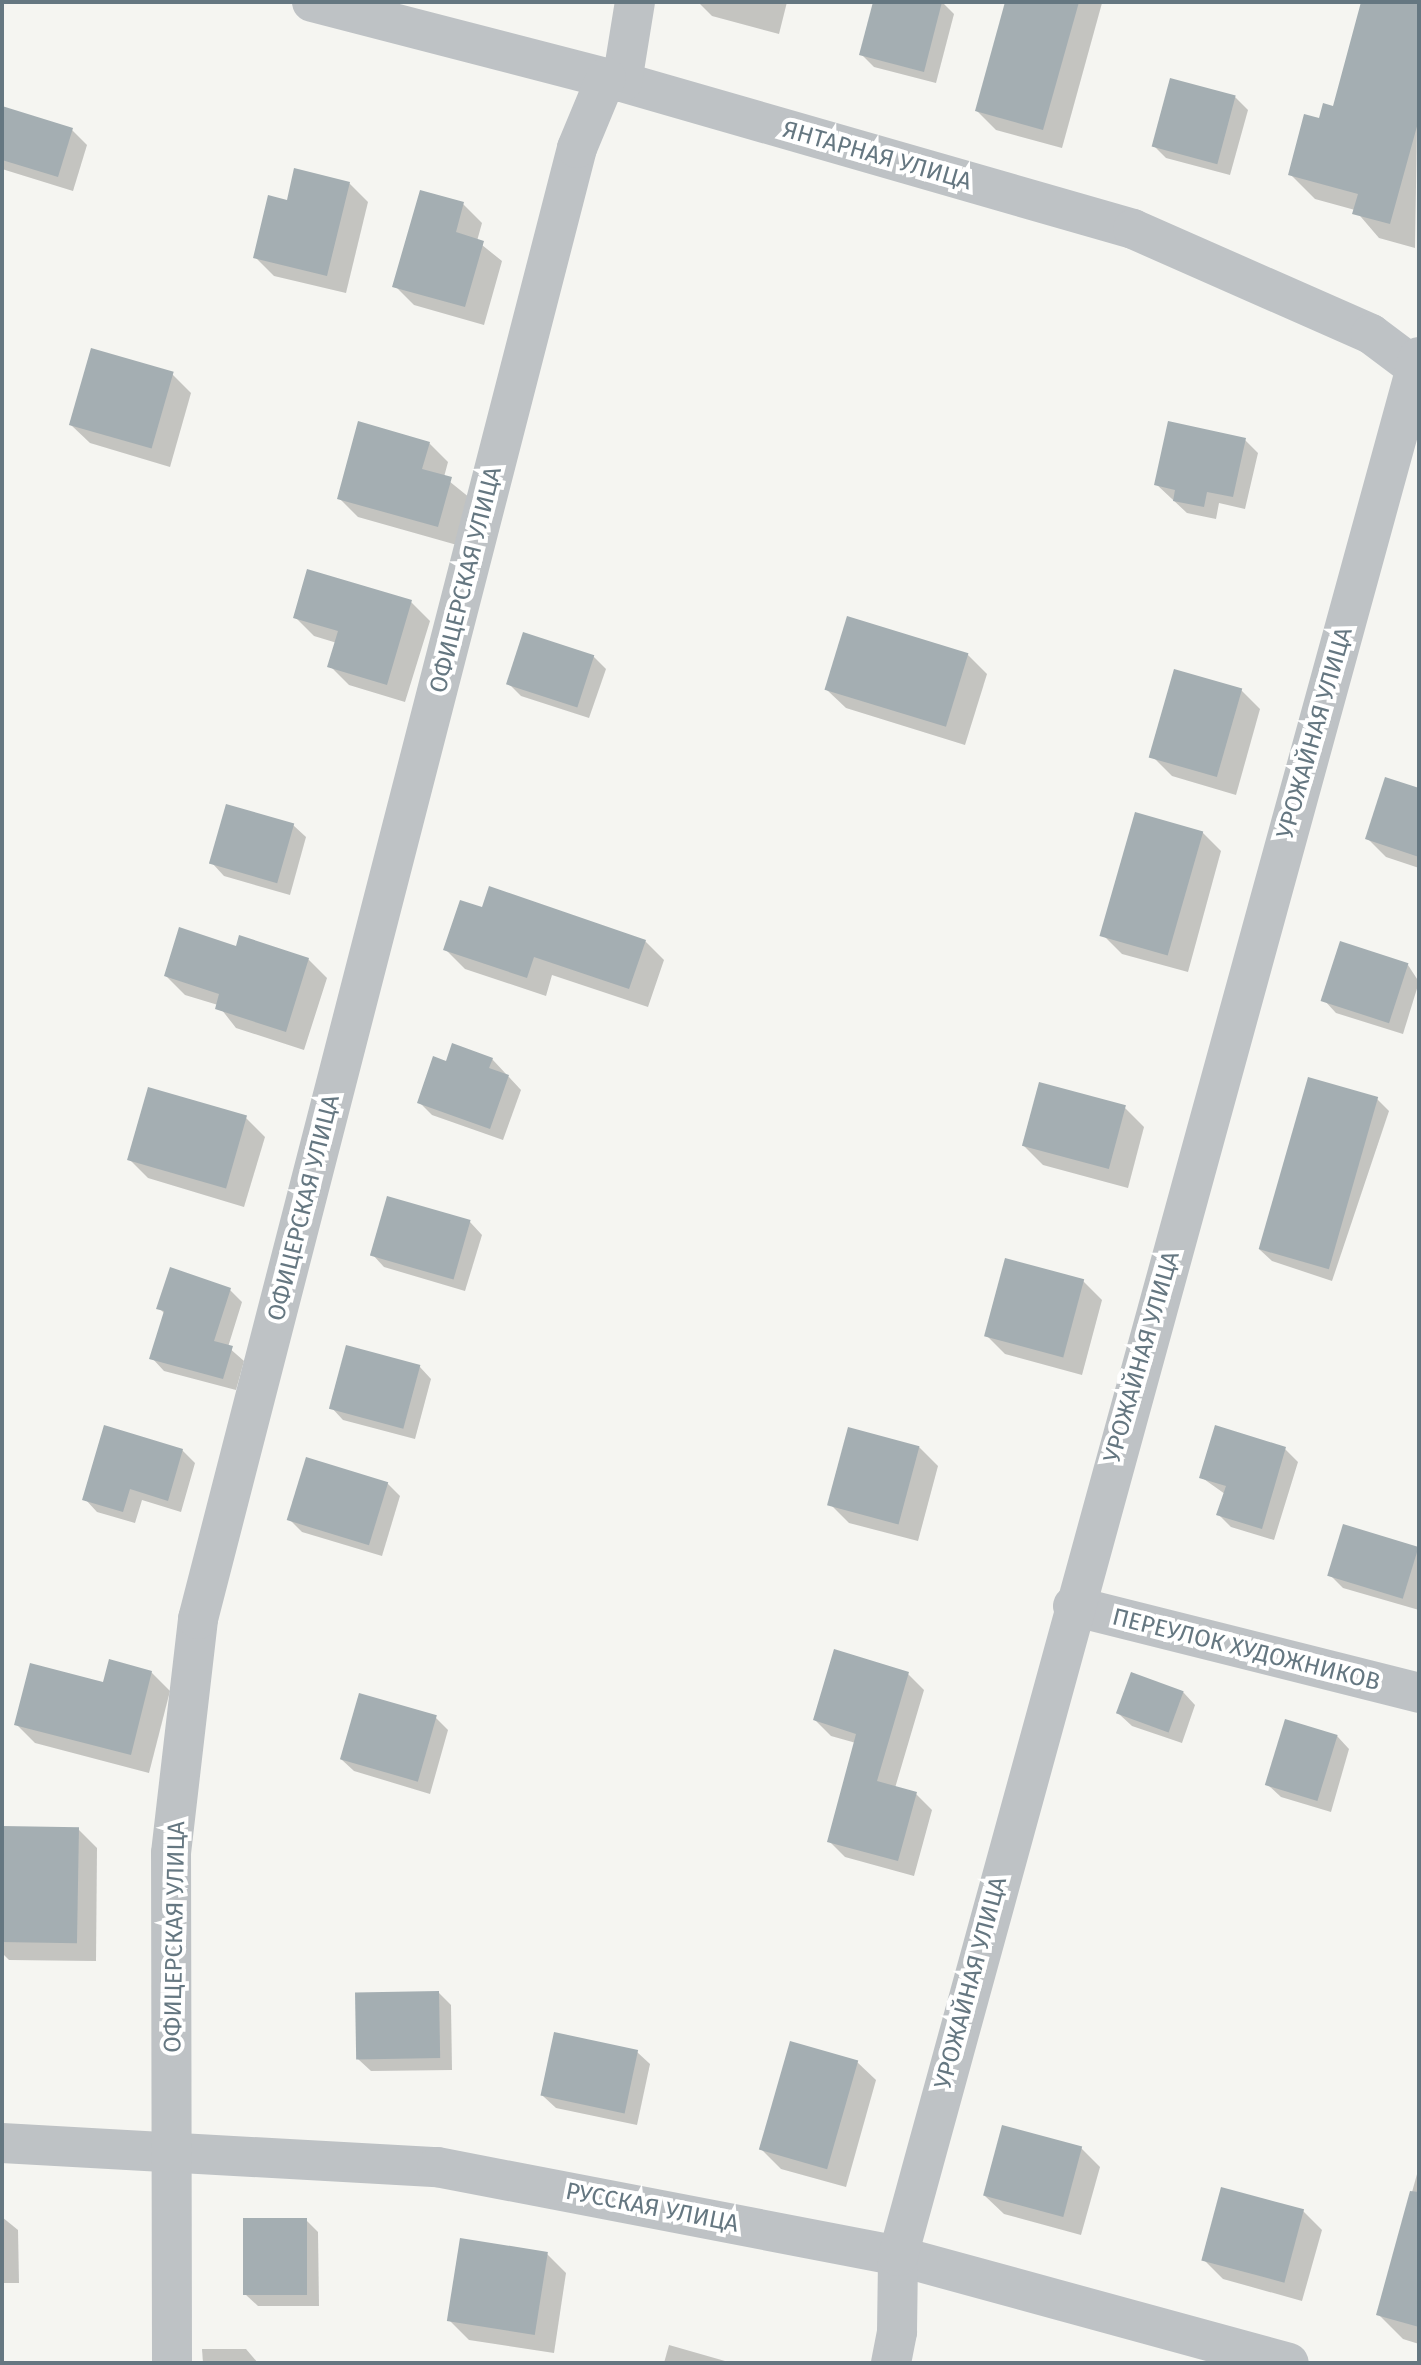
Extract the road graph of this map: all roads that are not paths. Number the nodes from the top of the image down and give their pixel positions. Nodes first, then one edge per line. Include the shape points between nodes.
1 (312, 2) edge
2 (635, 2) edge
3 (614, 80) junction
4 (1418, 365) edge
5 (1073, 1606) junction
6 (1419, 1693) edge
7 (2, 2143) edge
8 (174, 2152) junction
9 (898, 2256) junction
10 (172, 2363) edge
11 (891, 2363) edge
12 (1289, 2363) edge

1 - 3 street, ЯНТАРНАЯ УЛИЦА
2 - 3 street, ОФИЦЕРСКАЯ УЛИЦА
3 - 4 street, ЯНТАРНАЯ УЛИЦА via 1133,229 1371,334
3 - 8 street, ОФИЦЕРСКАЯ УЛИЦА via 577,148 198,1619 171,1853
4 - 5 street, УРОЖАЙНАЯ УЛИЦА
5 - 6 street, ПЕРЕУЛОК ХУДОЖНИКОВ
5 - 9 street, УРОЖАЙНАЯ УЛИЦА
7 - 8 street, РУССКАЯ УЛИЦА
8 - 9 street, РУССКАЯ УЛИЦА via 437,2167
8 - 10 street, ОФИЦЕРСКАЯ УЛИЦА
9 - 11 street, УРОЖАЙНАЯ УЛИЦА
9 - 12 street, РУССКАЯ УЛИЦА

